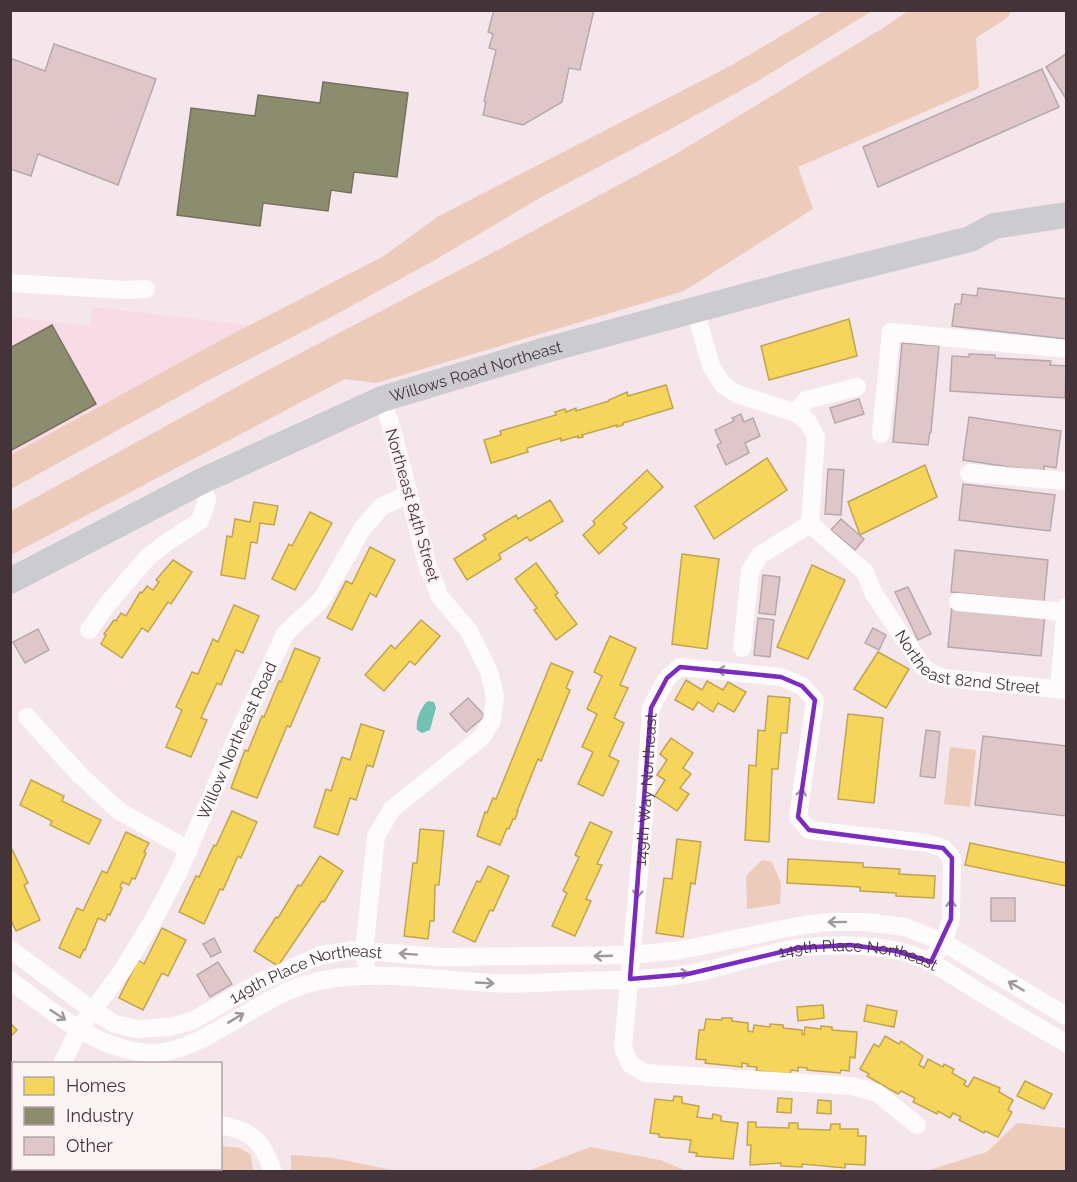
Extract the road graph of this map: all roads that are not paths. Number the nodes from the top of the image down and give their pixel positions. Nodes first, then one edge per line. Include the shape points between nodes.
1 (1066, 214) edge
2 (1066, 231) edge
3 (970, 239) junction
4 (10, 283) edge
5 (146, 289) dead end
6 (695, 310) junction
7 (1066, 349) edge
8 (857, 387) dead end
9 (382, 399) junction
10 (796, 413) junction
11 (881, 434) dead end
12 (969, 473) dead end
13 (202, 481) junction
14 (1066, 481) edge
15 (409, 494) junction
16 (810, 524) junction
17 (10, 581) edge
18 (958, 602) dead end
19 (1066, 607) edge
20 (1066, 612) edge
21 (89, 630) dead end
22 (742, 648) dead end
23 (1063, 690) edge
24 (27, 717) dead end
25 (189, 850) junction
26 (943, 942) junction
27 (10, 949) edge
28 (364, 951) junction
29 (632, 956) junction
30 (931, 962) junction
31 (369, 976) junction
32 (630, 979) junction
33 (10, 980) edge
34 (92, 1010) junction
35 (1066, 1016) edge
36 (79, 1029) junction
37 (1066, 1043) edge
38 (63, 1062) edge
39 (222, 1125) edge
40 (917, 1125) dead end
41 (273, 1172) edge

1 - 3 street, Willows Road Northeast via 994,226
2 - 3 street, Willows Road Northeast via 996,243
3 - 6 street, Willows Road Northeast
4 - 5 street
6 - 9 street, Willows Road Northeast
6 - 10 street via 711,366 723,385 737,394
7 - 11 street via 891,332
8 - 10 street via 806,400
9 - 13 street, Willows Road Northeast
9 - 15 street, Northeast 84th Street
10 - 16 street via 808,422 816,437
12 - 14 street
13 - 17 street, Willows Road Northeast
13 - 21 street via 207,501 200,521 148,557
15 - 25 street, Willow Northeast Road via 381,507 362,529 322,599 285,634
15 - 28 street, Northeast 84th Street via 440,597 469,631 489,672 495,696 492,720 482,736 392,809 383,822 376,836
16 - 22 street via 760,555 750,571
16 - 23 street, Northeast 82nd Street via 864,572 874,594 923,667 933,674
18 - 20 street
19 - 20 street
20 - 23 street
24 - 25 street via 119,812
25 - 34 street, Willow Northeast Road via 154,919
26 -> 29 street, 149th Place Northeast via 905,927 828,922
26 -> 29 street, 149th Way Northeast via 951,919 952,858 943,848 809,830 798,817 815,700 802,686 781,677 680,667 667,678 651,708
26 - 30 street, 149th Way Northeast
35 -> 26 street, 149th Place Northeast
27 - 34 street, 149th Place Northeast
29 -> 28 street, 149th Place Northeast via 439,957
28 - 31 street, Northeast 84th Street
28 - 34 street, 149th Place Northeast via 321,955 260,982 192,1021 169,1027 137,1029 115,1024
29 - 32 street
32 -> 30 street, 149th Place Northeast via 688,974 798,948 850,945 896,951
30 - 37 street, 149th Place Northeast
31 -> 32 street, 149th Place Northeast via 497,984
36 -> 31 street, 149th Place Northeast via 125,1049 154,1053 172,1050 306,984
32 - 40 street via 623,1048 630,1064 645,1073 852,1086 877,1093
33 -> 36 street, 149th Place Northeast
34 - 36 street, Willow Northeast Road
36 - 38 street, Willow Northeast Road
39 - 41 street via 255,1138 267,1153

